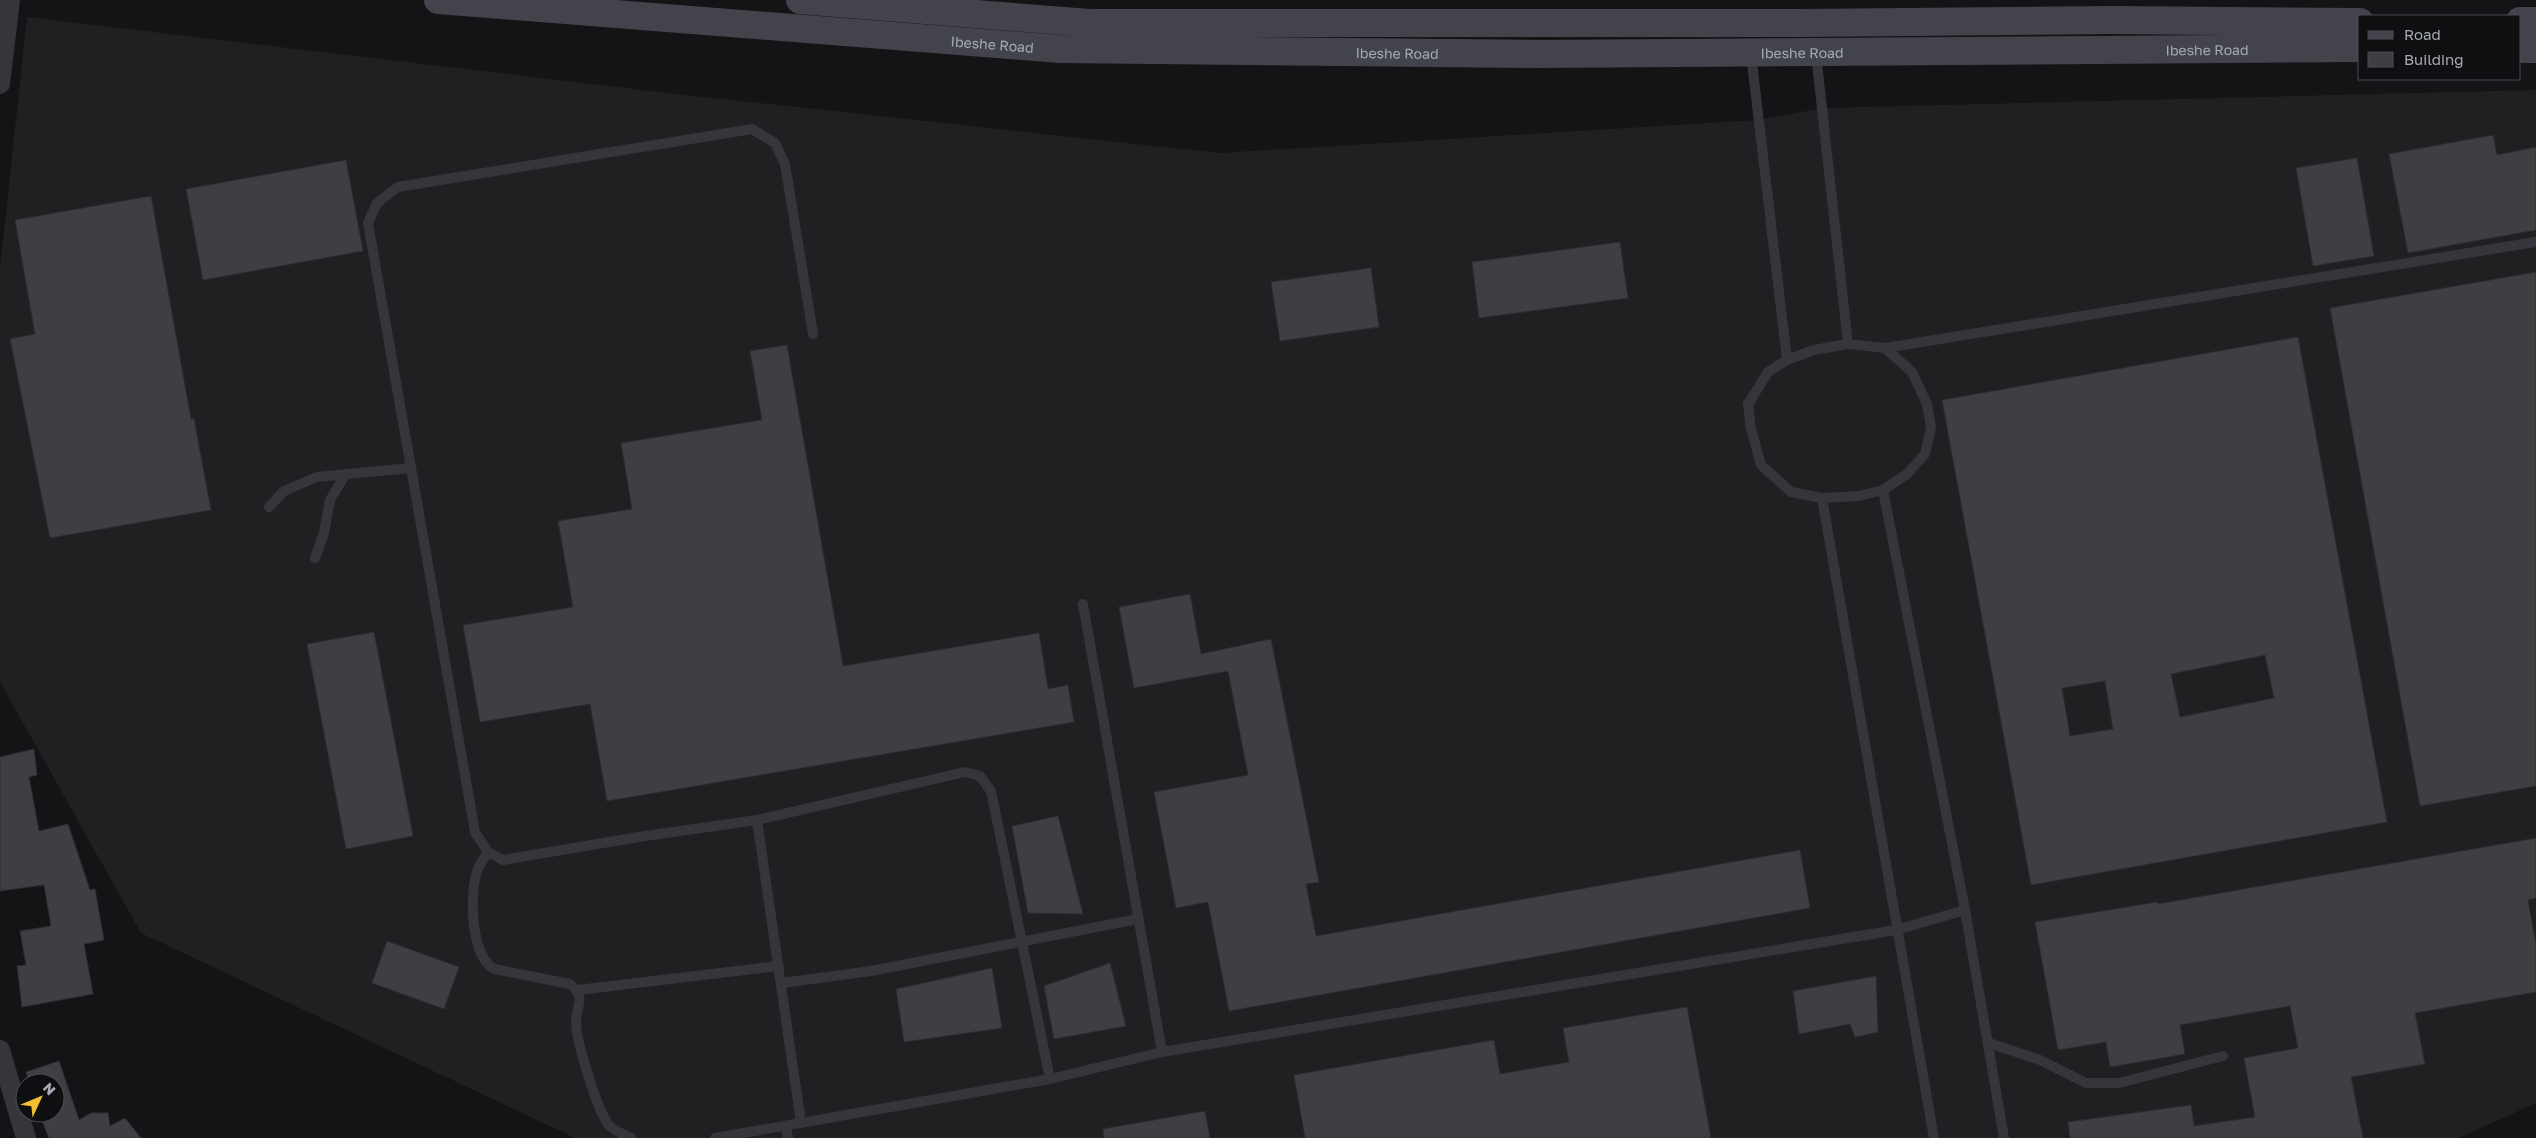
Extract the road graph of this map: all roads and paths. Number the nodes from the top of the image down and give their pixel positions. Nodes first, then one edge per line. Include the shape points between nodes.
1 (10, 0) edge
2 (438, 0) edge
3 (800, 0) edge
4 (2521, 21) edge
5 (2536, 21) edge
6 (2358, 22) edge
7 (2358, 48) edge
8 (2521, 49) edge
9 (2536, 49) edge
10 (1751, 53) junction
11 (1816, 53) junction
12 (0, 84) edge
13 (2536, 242) edge
14 (813, 334) dead end
15 (1848, 344) junction
16 (1885, 348) junction
17 (1787, 360) junction
18 (410, 468) junction
19 (345, 475) junction
20 (1883, 490) junction
21 (1822, 498) junction
22 (270, 507) dead end
23 (315, 558) dead end
24 (1083, 604) dead end
25 (757, 820) junction
26 (488, 852) junction
27 (1965, 910) junction
28 (1138, 919) junction
29 (1896, 930) junction
30 (1021, 941) junction
31 (780, 966) junction
32 (782, 983) junction
33 (578, 990) junction
34 (1989, 1043) junction
35 (0, 1050) edge
36 (1162, 1052) junction
37 (2223, 1056) dead end
38 (1050, 1079) junction
39 (801, 1123) junction
40 (786, 1126) junction
41 (26, 1138) edge
42 (631, 1138) edge
43 (714, 1138) edge
44 (788, 1138) edge
45 (1934, 1138) edge
46 (2004, 1138) edge

1 - 12 street
2 - 10 main road, Ibeshe Road via 1060,49
3 - 6 main road, Ibeshe Road via 1089,23
4 - 5 main road
7 - 11 main road, Ibeshe Road
8 - 9 main road
10 - 11 main road, Ibeshe Road
10 - 17 lane
11 - 15 lane
13 - 16 lane
14 - 18 lane via 784,164 775,143 752,129 398,187 378,203 368,223
15 - 16 lane
15 - 17 lane via 1814,350
16 - 20 lane via 1912,372 1927,404 1931,427 1924,454 1907,474
17 - 21 lane via 1768,372 1748,404 1751,429 1762,465 1791,492
18 - 19 lane
18 - 26 lane via 475,832
19 - 22 lane via 317,477 284,490
19 - 23 lane via 330,500
20 - 21 lane via 1859,496
20 - 27 lane
21 - 29 lane
24 - 28 lane
25 - 26 lane via 503,860
25 - 30 lane via 965,772 980,776 991,790
25 - 31 lane
26 - 33 lane via 478,869 473,920 479,951 487,965 570,984
27 - 29 lane
27 - 34 lane
28 - 30 lane
28 - 36 lane
29 - 36 lane
29 - 45 lane
30 - 32 lane via 871,971
30 - 38 lane
31 - 32 lane
31 - 33 lane
32 - 39 lane
33 - 42 lane via 581,1002 576,1022 599,1108 610,1126
34 - 37 lane via 2040,1060 2086,1082 2119,1083
34 - 46 lane
35 - 41 street
36 - 38 lane
38 - 39 lane
39 - 40 lane
40 - 43 lane
40 - 44 lane

